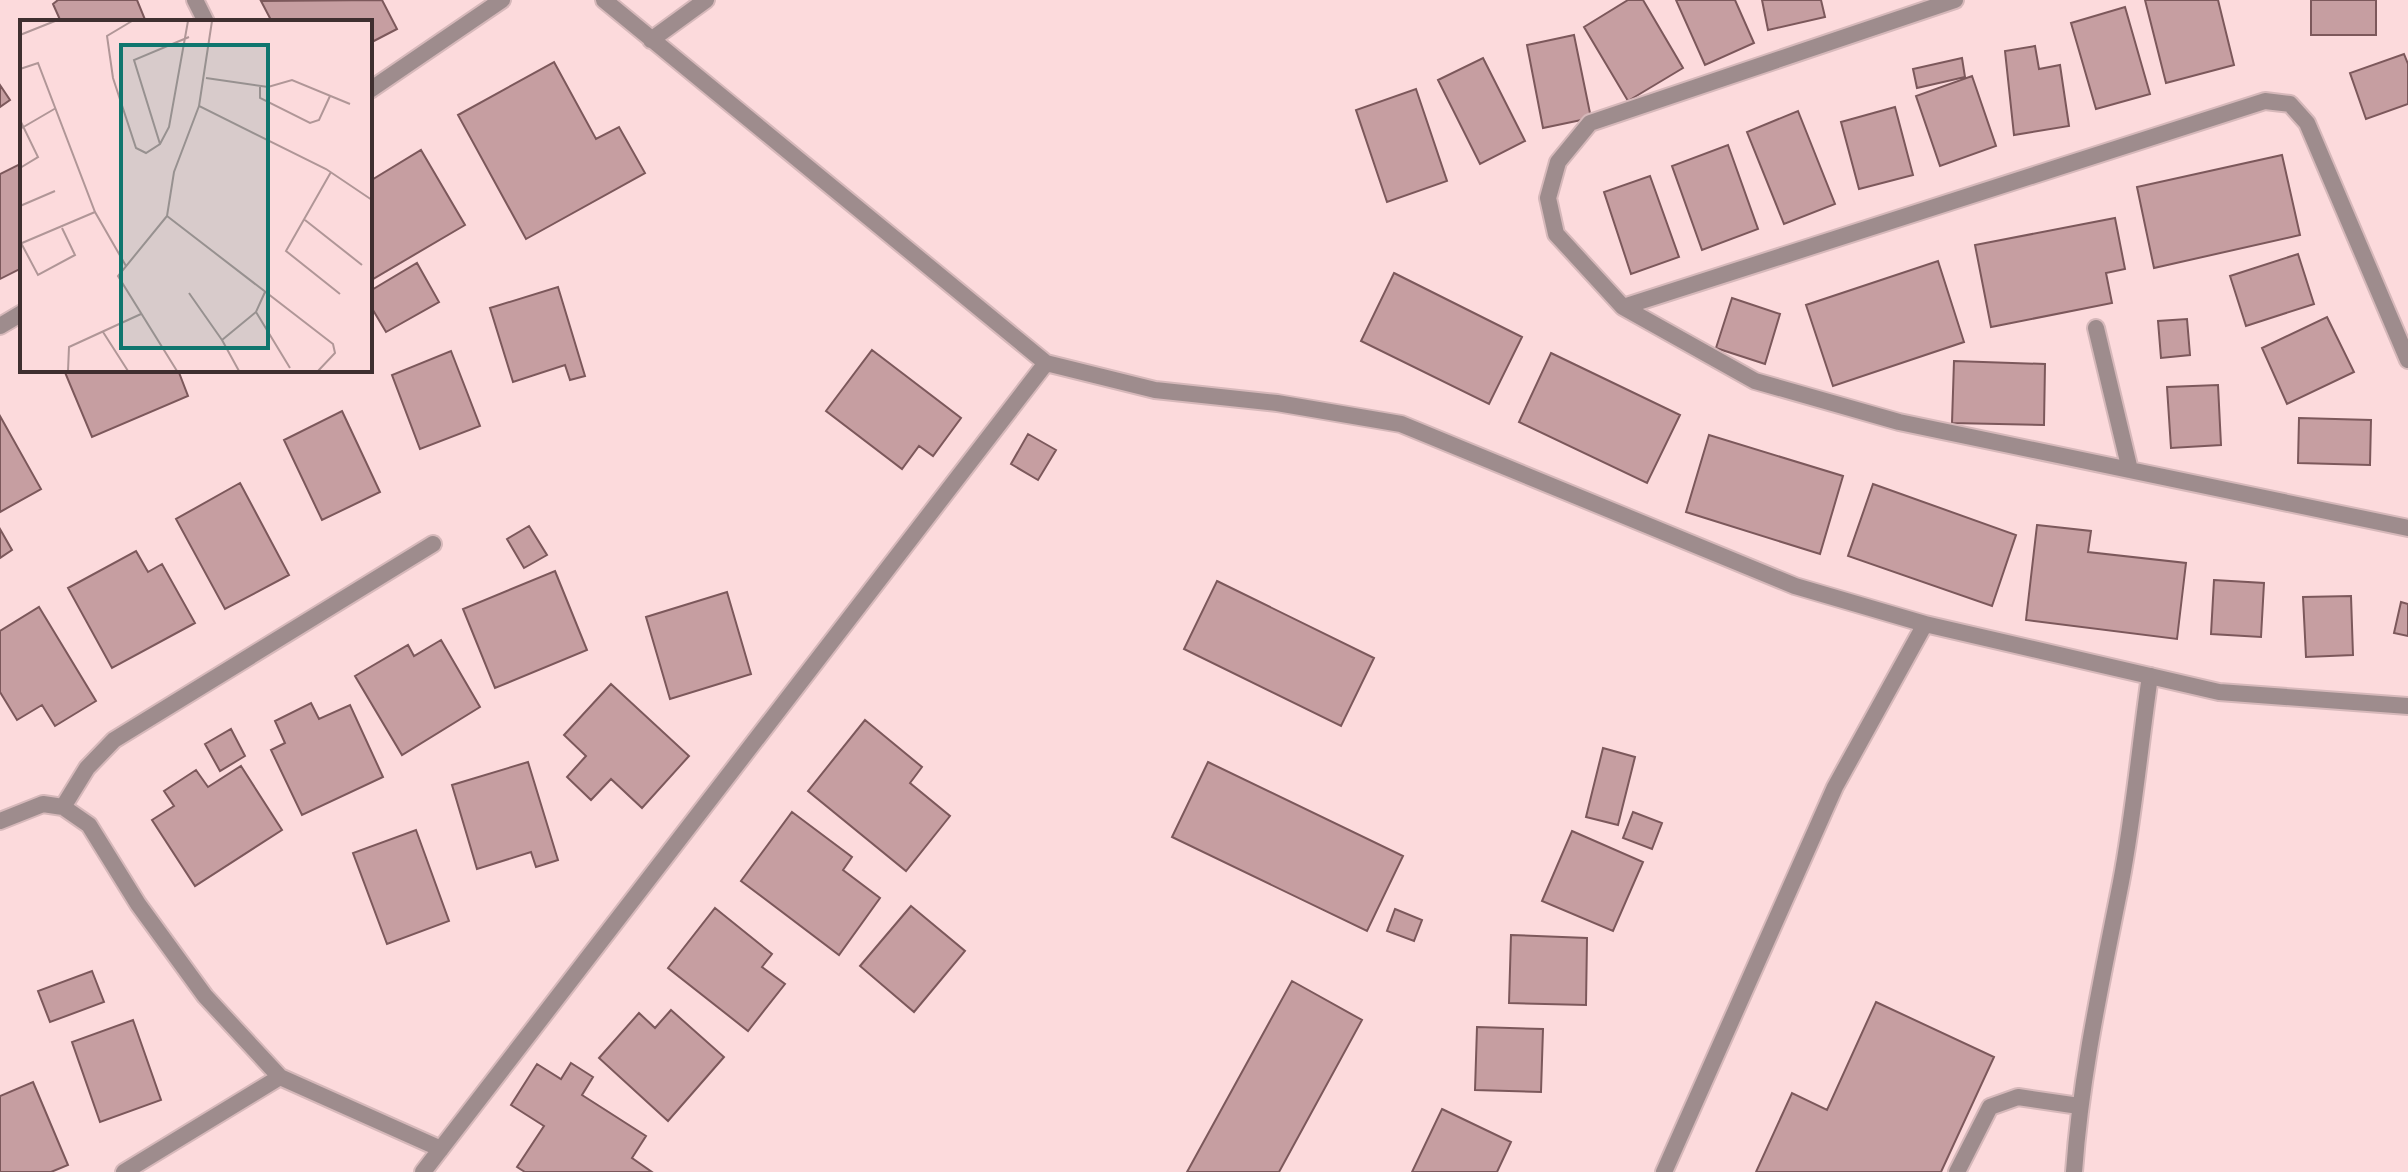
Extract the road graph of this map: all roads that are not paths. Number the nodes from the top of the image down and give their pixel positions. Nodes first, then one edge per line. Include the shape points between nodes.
1 (195, 0) edge
2 (502, 0) edge
3 (604, 0) edge
4 (706, 0) edge
5 (1955, 0) edge
6 (205, 20) edge
7 (651, 40) junction
8 (372, 89) edge
9 (1623, 307) junction
10 (20, 314) edge
11 (0, 326) edge
12 (2096, 328) dead end
13 (2408, 360) edge
14 (1046, 363) junction
15 (2130, 470) junction
16 (2408, 528) edge
17 (433, 544) dead end
18 (1925, 624) junction
19 (2150, 676) junction
20 (2408, 706) edge
21 (63, 807) junction
22 (0, 821) edge
23 (280, 1077) junction
24 (2079, 1106) junction
25 (441, 1149) junction
26 (124, 1172) edge
27 (423, 1172) edge
28 (1664, 1172) edge
29 (1957, 1172) edge
30 (2074, 1172) edge

1 - 6 street
2 - 8 street
3 - 7 street
4 - 7 street
5 - 9 street via 1590,123 1558,162 1548,198 1556,234
7 - 14 street
9 - 13 street via 2265,101 2290,104 2307,123
9 - 15 street via 1755,381 1899,422
10 - 11 street
12 - 15 street
14 - 18 street via 1155,390 1401,424 1795,586
14 - 25 street
15 - 16 street
17 - 21 street via 114,740 87,768
18 - 19 street
18 - 28 street via 1835,787
19 - 20 street via 2219,692
19 - 24 street via 2121,880
21 - 22 street via 43,804
21 - 23 street via 89,825 205,996
23 - 25 street
23 - 26 street
24 - 29 street via 2018,1097 1990,1107
24 - 30 street
25 - 27 street

